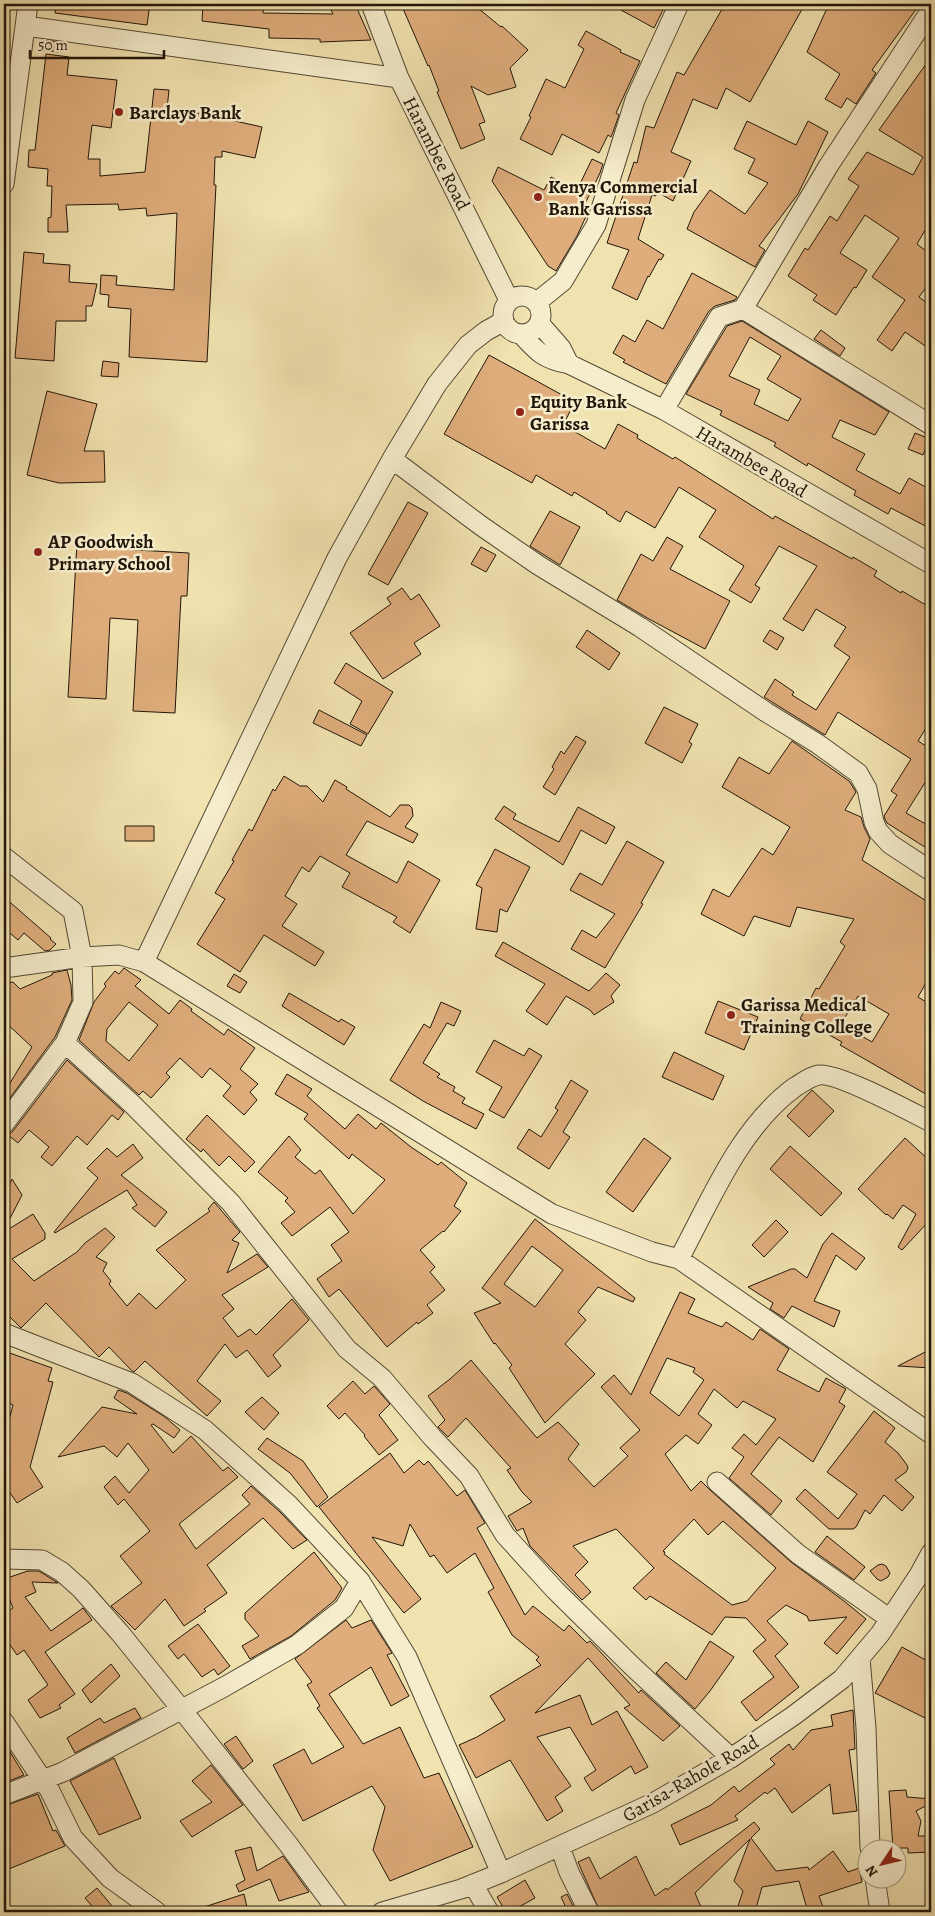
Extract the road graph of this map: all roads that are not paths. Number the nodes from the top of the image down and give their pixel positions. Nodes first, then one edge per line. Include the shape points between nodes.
1 (28, 4) edge
2 (371, 4) edge
3 (679, 4) edge
4 (931, 10) edge
5 (26, 26) junction
6 (399, 78) junction
7 (4, 184) edge
8 (509, 300) junction
9 (537, 302) junction
10 (743, 309) junction
11 (504, 321) junction
12 (540, 324) junction
13 (521, 334) junction
14 (569, 364) junction
15 (664, 410) junction
16 (931, 425) edge
17 (392, 459) junction
18 (931, 564) edge
19 (4, 857) edge
20 (931, 871) edge
21 (82, 957) junction
22 (144, 962) junction
23 (4, 968) edge
24 (65, 1043) junction
25 (931, 1122) edge
26 (4, 1124) edge
27 (679, 1259) junction
28 (4, 1333) edge
29 (931, 1434) edge
30 (717, 1482) dead end
31 (931, 1553) edge
32 (4, 1558) edge
33 (925, 1578) edge
34 (360, 1581) junction
35 (890, 1619) junction
36 (860, 1658) junction
37 (181, 1709) junction
38 (4, 1722) edge
39 (731, 1758) junction
40 (42, 1780) junction
41 (4, 1796) edge
42 (870, 1838) edge
43 (560, 1847) junction
44 (501, 1873) junction
45 (473, 1884) junction
46 (876, 1888) edge
47 (157, 1912) edge
48 (338, 1912) edge
49 (382, 1912) edge
50 (490, 1912) edge
51 (589, 1912) edge
52 (880, 1912) edge

1 - 5 street
2 - 6 street, Harambee Road
3 - 9 street via 635,100 596,225 563,281
4 - 10 street via 829,165
5 - 6 street
5 - 7 street
6 - 8 street, Harambee Road
8 - 9 street via 523,295
8 - 11 street via 502,314
9 - 12 street via 541,308
10 - 15 street via 719,317
10 - 16 street
11 - 13 street via 514,333
11 - 17 street via 468,345 437,384
12 - 13 street via 529,334
12 - 14 street via 561,348
13 - 14 street, Harambee Road via 538,353
14 - 15 street, Harambee Road
15 - 18 street, Harambee Road
17 - 20 street via 480,525 640,626 858,773 867,789 878,832 890,844
17 - 22 street via 337,558
19 - 21 street via 73,911
21 - 22 street via 118,955
21 - 23 street
21 - 24 street via 83,1002
22 - 27 street via 552,1214
24 - 26 street
24 - 39 street via 132,1104 231,1203 347,1349 382,1378 469,1476 504,1535 555,1590
25 - 27 street via 842,1080 819,1075 803,1082 764,1116 741,1145
27 - 29 street
28 - 34 street via 132,1383 205,1430 288,1504
30 - 35 street via 798,1554
31 - 33 street, Garisa-Rahole Road
32 - 37 street via 42,1560 62,1572 120,1633
33 - 35 street, Garisa-Rahole Road
34 - 37 street via 344,1608 297,1644
34 - 44 street via 408,1657
35 - 36 street, Garisa-Rahole Road
36 - 39 street, Garisa-Rahole Road via 842,1679
36 - 42 street
37 - 40 street
37 - 48 street
38 - 40 street
39 - 43 street, Garisa-Rahole Road via 654,1803
40 - 41 street
40 - 47 street via 74,1838 110,1878
43 - 44 street, Garisa-Rahole Road
43 - 51 street
44 - 45 street, Garisa-Rahole Road
45 - 49 street, Garisa-Rahole Road
45 - 50 street
46 - 52 street

